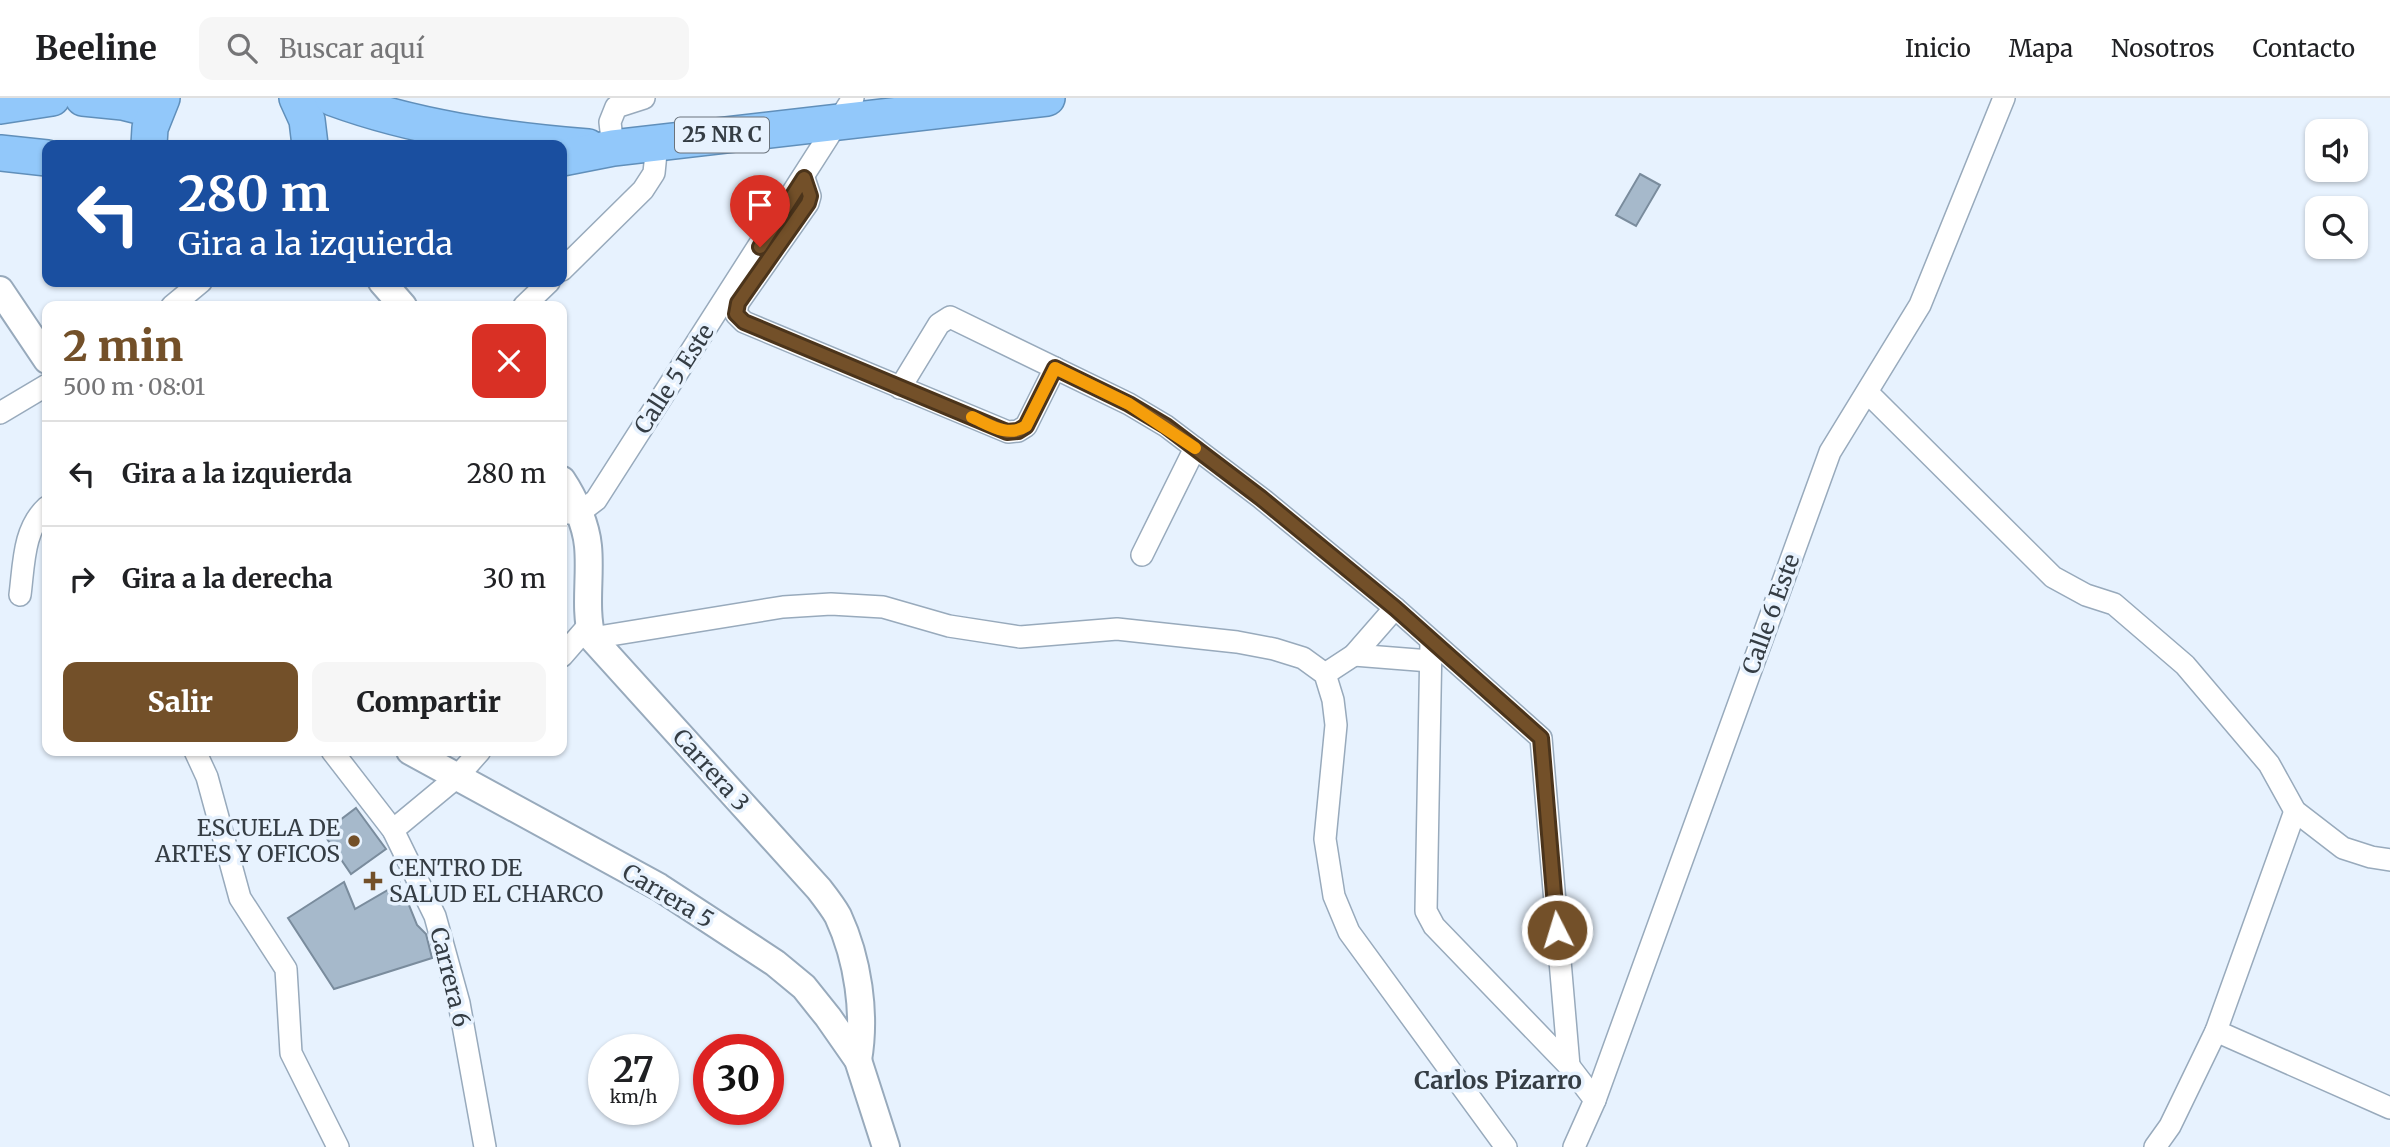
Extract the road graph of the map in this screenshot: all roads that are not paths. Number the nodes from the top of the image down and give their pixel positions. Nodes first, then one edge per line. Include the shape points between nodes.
1 (83, 98) edge
2 (297, 98) edge
3 (333, 98) edge
4 (644, 98) edge
5 (1047, 98) edge
6 (2004, 98) edge
7 (156, 103) edge
8 (846, 109) edge
9 (149, 140) edge
10 (309, 140) edge
11 (516, 140) edge
12 (657, 143) junction
13 (567, 145) edge
14 (609, 148) junction
15 (0, 153) edge
16 (42, 157) edge
17 (567, 157) edge
18 (804, 178) junction
19 (567, 265) edge
20 (195, 287) edge
21 (544, 287) edge
22 (0, 290) edge
23 (177, 301) edge
24 (529, 301) edge
25 (42, 353) edge
26 (1055, 368) junction
27 (42, 388) edge
28 (900, 388) junction
29 (1868, 393) junction
30 (0, 413) edge
31 (1195, 448) junction
32 (42, 512) edge
33 (570, 513) edge
34 (1142, 555) dead end
35 (20, 594) dead end
36 (1395, 608) junction
37 (567, 627) edge
38 (590, 631) junction
39 (1430, 651) junction
40 (567, 652) edge
41 (1354, 654) junction
42 (1325, 674) junction
43 (198, 756) edge
44 (336, 756) edge
45 (419, 756) edge
46 (476, 756) edge
47 (457, 778) junction
48 (2295, 811) junction
49 (393, 830) junction
50 (2390, 860) edge
51 (2216, 1031) junction
52 (858, 1060) junction
53 (1569, 1066) junction
54 (1595, 1100) junction
55 (2390, 1108) edge
56 (338, 1147) edge
57 (485, 1147) edge
58 (886, 1147) edge
59 (1506, 1147) edge
60 (1574, 1147) edge
61 (2155, 1147) edge

1 - 7 highway
2 - 10 highway
3 - 11 highway, 25 NR C via 439,127
4 - 14 street via 616,107
5 - 8 highway, 25 NR C
6 - 29 street, Calle 6 Este via 1920,305
7 - 9 highway
8 - 12 highway, 25 NR C
8 - 18 street, Calle 5 Este
12 - 14 highway, 25 NR C
12 - 19 street via 654,173 643,190
13 - 14 highway, 25 NR C
14 - 17 highway, 25 NR C
15 - 16 highway
18 - 28 street via 810,196 805,208 738,303 736,314 744,322
18 - 33 street, Calle 5 Este via 596,500
20 - 23 street
21 - 24 street
22 - 25 street
26 - 28 street via 1026,426 1018,431 1007,432
26 - 28 street via 950,317 939,324
26 - 31 street via 1129,404
27 - 30 street
29 - 48 street via 2053,577 2113,604 2185,665 2269,764
29 - 54 street, Calle 6 Este via 1830,452
31 - 34 street
31 - 36 street
32 - 35 street via 31,527
33 - 38 street via 588,544
36 - 39 street
36 - 41 street
37 - 38 street
38 - 40 street
38 - 42 street via 783,607 883,607 949,626 1020,637 1116,629 1237,642 1303,658
38 - 52 street, Carrera 3 via 820,889 837,915 849,946 862,1016
39 - 41 street
39 - 53 street via 1541,738
39 - 53 street via 1426,911 1434,926
41 - 42 street
42 - 59 street via 1336,725 1325,839 1334,896 1366,959
43 - 56 street via 208,777 240,898 286,969 291,1053
44 - 49 street, Carrera 6
45 - 47 street, Carrera 5
46 - 47 street
47 - 49 street
47 - 52 street, Carrera 5 via 659,887 775,963 804,987
48 - 50 street via 2343,848
48 - 51 street
49 - 57 street, Carrera 6 via 435,916 459,1003
51 - 55 street
51 - 61 street via 2170,1126
52 - 58 street
53 - 54 street
54 - 60 street, Calle 6 Este

